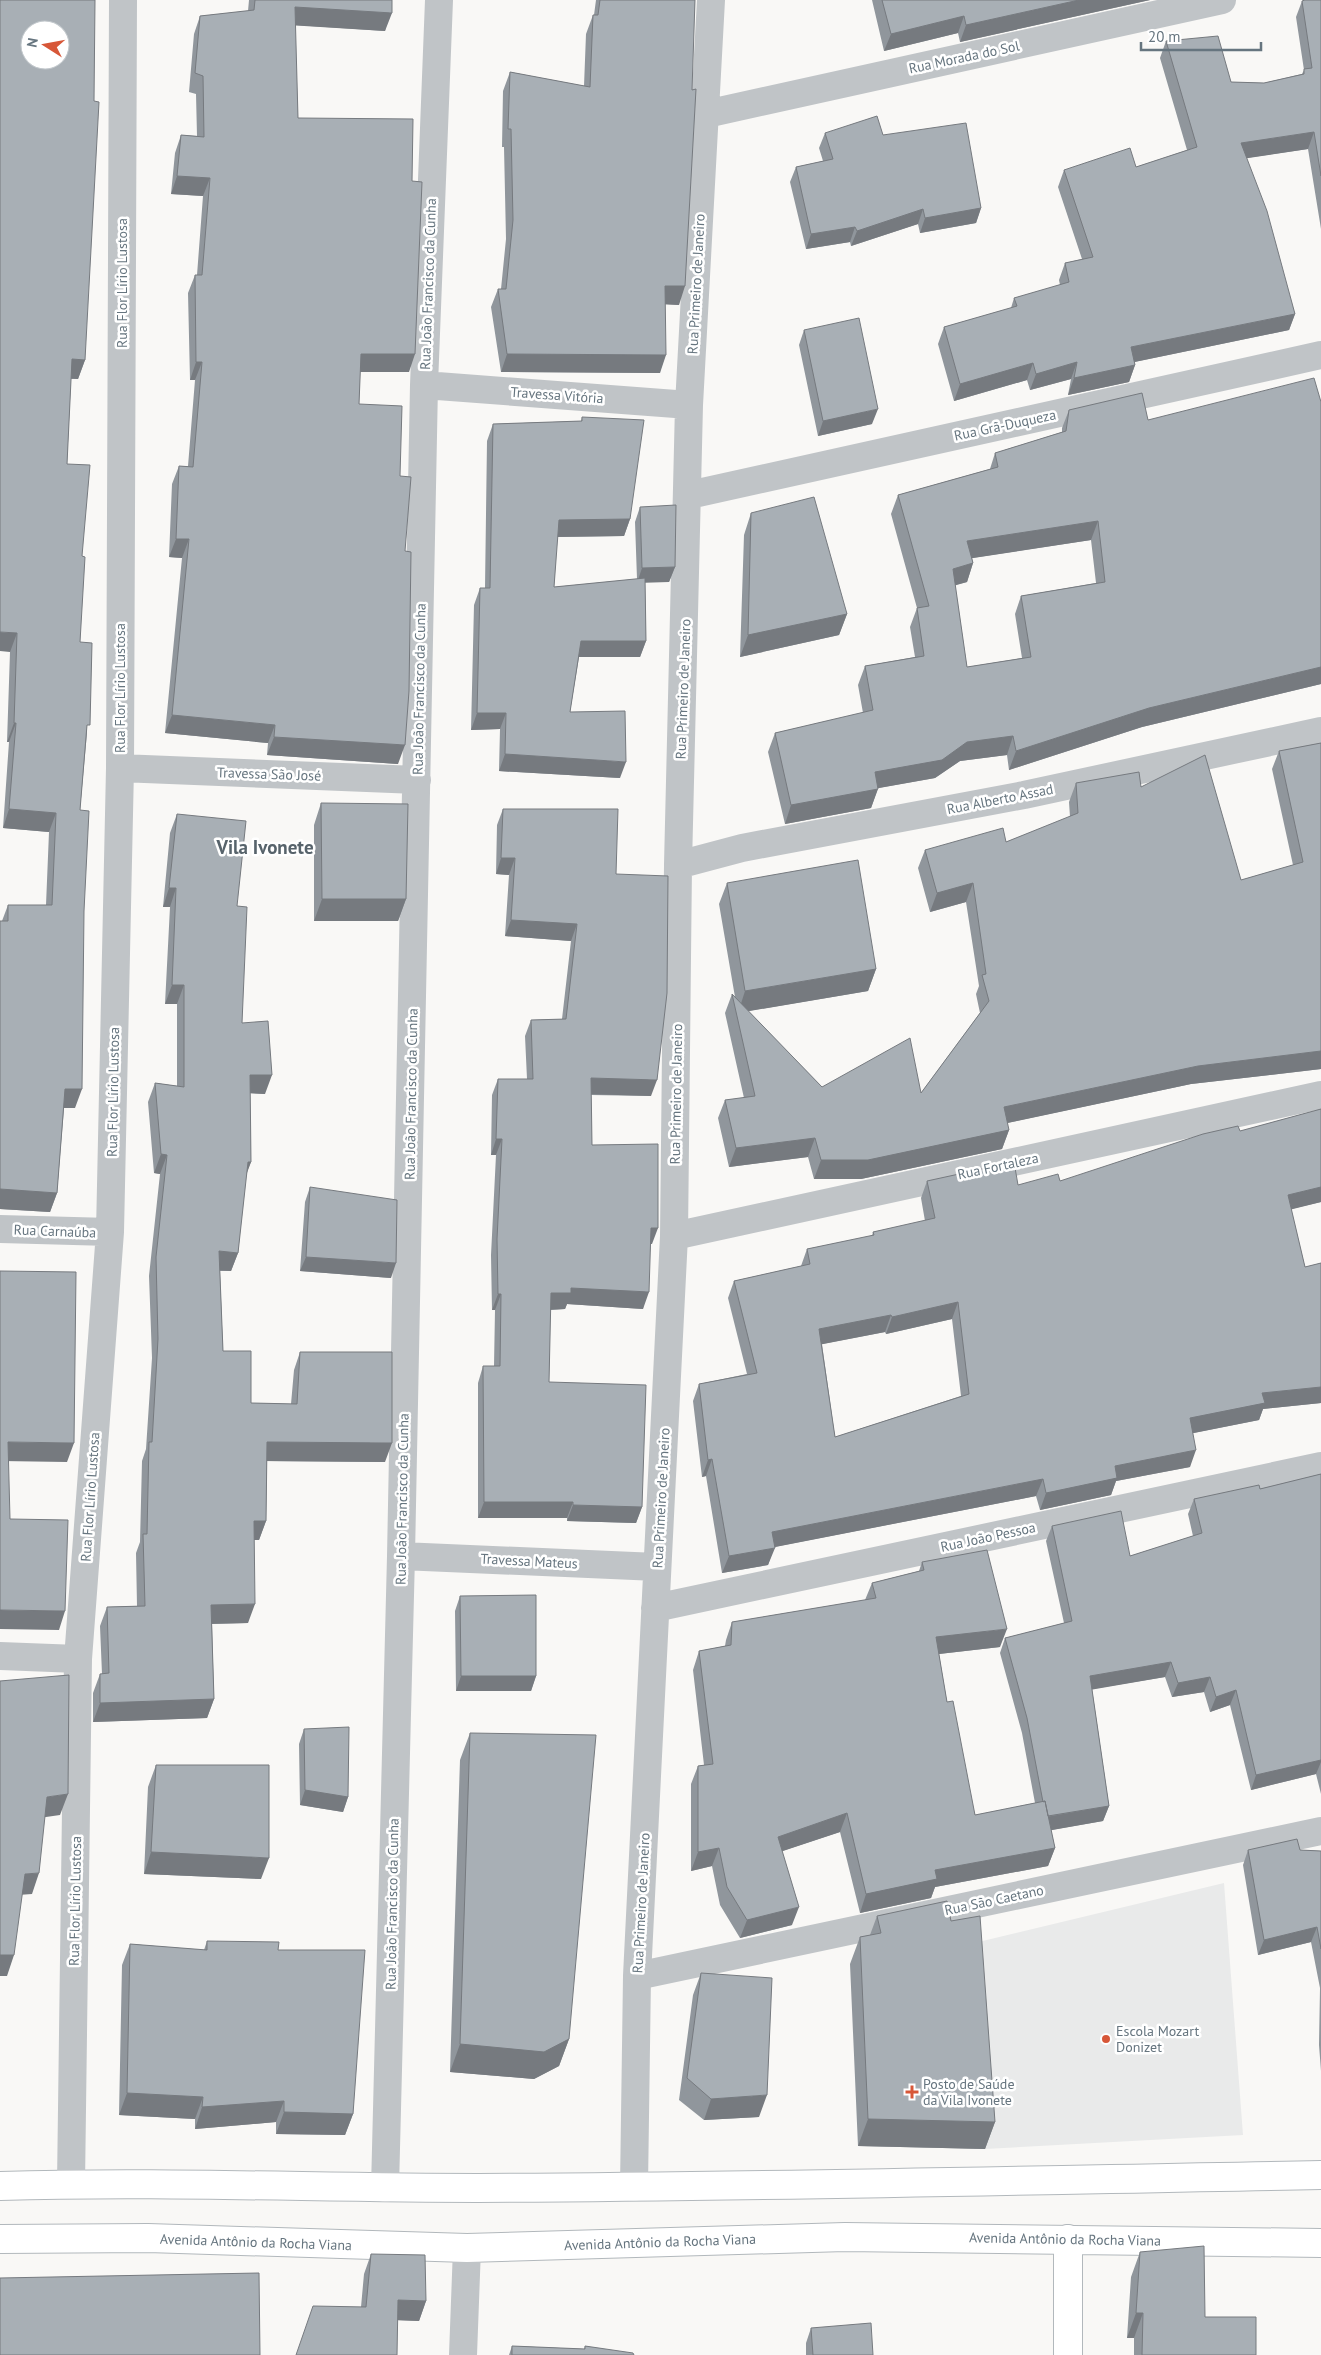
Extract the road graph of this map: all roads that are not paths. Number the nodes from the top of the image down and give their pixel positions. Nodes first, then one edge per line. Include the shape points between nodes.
1 (122, 0) edge
2 (439, 0) edge
3 (711, 0) edge
4 (1222, 0) edge
5 (706, 114) junction
6 (1321, 355) edge
7 (424, 385) junction
8 (689, 405) junction
9 (689, 495) junction
10 (1321, 731) edge
11 (120, 768) junction
12 (417, 780) junction
13 (678, 865) junction
14 (1321, 1095) edge
15 (0, 1229) edge
16 (110, 1232) junction
17 (674, 1236) junction
18 (1321, 1466) edge
19 (401, 1556) junction
20 (657, 1567) junction
21 (655, 1608) junction
22 (0, 1656) edge
23 (78, 1658) junction
24 (1321, 1831) edge
25 (637, 1976) junction
26 (1321, 2175) edge
27 (71, 2184) junction
28 (0, 2186) edge
29 (634, 2187) junction
30 (386, 2188) junction
31 (0, 2239) edge
32 (1068, 2239) junction
33 (1321, 2243) edge
34 (467, 2248) junction
35 (463, 2355) edge
36 (1068, 2355) edge

1 - 11 street, Rua Flor Lírio Lustosa
2 - 7 street, Rua João Francisco da Cunha
3 - 5 street, Rua Primeiro de Janeiro
4 - 5 street, Rua Morada do Sol
5 - 8 street, Rua Primeiro de Janeiro
6 - 9 street, Rua Grã-Duqueza
7 - 8 street, Travessa Vitória
7 - 12 street, Rua João Francisco da Cunha
8 - 9 street, Rua Primeiro de Janeiro
9 - 13 street, Rua Primeiro de Janeiro
10 - 13 street, Rua Alberto Assad via 1024,795 742,848
11 - 12 street, Travessa São José
11 - 16 street, Rua Flor Lírio Lustosa
12 - 19 street, Rua João Francisco da Cunha
13 - 17 street, Rua Primeiro de Janeiro
14 - 17 street, Rua Fortaleza
15 - 16 street, Rua Carnaúba
16 - 23 street, Rua Flor Lírio Lustosa
17 - 20 street, Rua Primeiro de Janeiro
18 - 21 street, Rua João Pessoa
19 - 20 street, Travessa Mateus
19 - 30 street, Rua João Francisco da Cunha
20 - 21 street, Rua Primeiro de Janeiro
21 - 25 street, Rua Primeiro de Janeiro
22 - 23 street
23 - 27 street, Rua Flor Lírio Lustosa
24 - 25 street, Rua São Caetano
25 - 29 street, Rua Primeiro de Janeiro
26 - 29 main road
27 - 28 main road
27 - 30 main road
29 - 30 main road
31 - 34 main road, Avenida Antônio da Rocha Viana via 148,2238
32 - 33 main road, Avenida Antônio da Rocha Viana
32 - 34 main road, Avenida Antônio da Rocha Viana via 845,2237
32 - 36 main road
34 - 35 street

